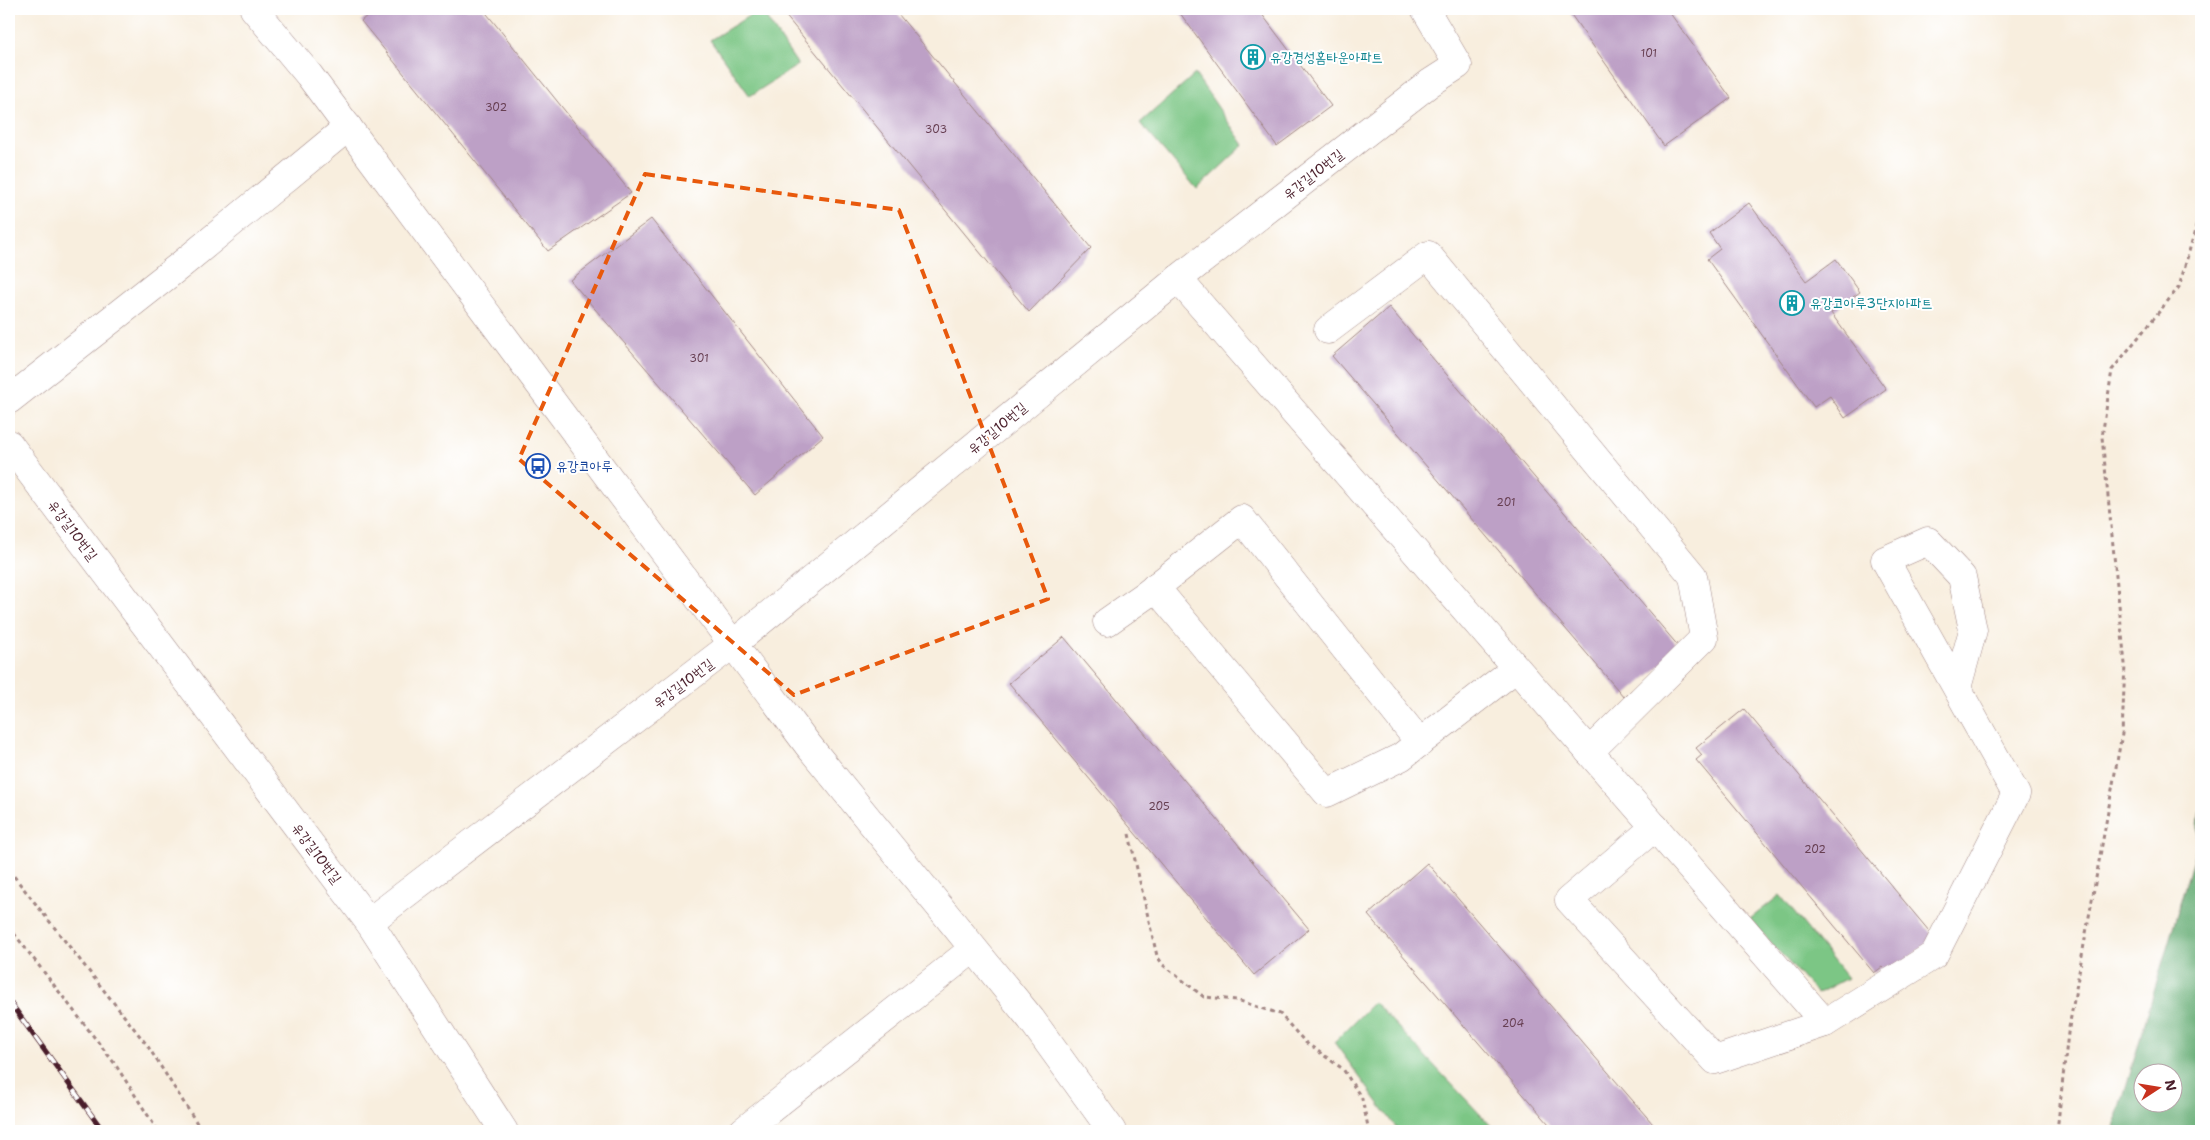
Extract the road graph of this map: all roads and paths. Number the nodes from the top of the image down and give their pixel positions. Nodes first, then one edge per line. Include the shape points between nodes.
1 (254, 9) edge
2 (1425, 9) edge
3 (348, 128) junction
4 (2201, 209) edge
5 (1178, 279) junction
6 (1328, 330) dead end
7 (9, 400) edge
8 (9, 444) edge
9 (1156, 587) junction
10 (1107, 622) dead end
11 (733, 644) junction
12 (1516, 668) junction
13 (1956, 688) junction
14 (1420, 743) junction
15 (1589, 752) junction
16 (1655, 827) junction
17 (1129, 834) dead end
18 (9, 870) edge
19 (369, 922) junction
20 (9, 926) edge
21 (973, 949) junction
22 (1825, 1023) junction
23 (158, 1131) edge
24 (202, 1131) edge
25 (504, 1131) edge
26 (743, 1131) edge
27 (1112, 1131) edge
28 (1369, 1131) edge
29 (2058, 1131) edge

1 - 3 street
2 - 5 street, 유강길10번길 via 1458,65
3 - 7 street
3 - 11 street
4 - 29 path via 2179,287 2112,370 2102,437 2125,664 2122,734 2068,1033
5 - 11 street, 유강길10번길
5 - 12 street
6 - 15 street via 1428,254 1693,576 1704,638
8 - 19 street, 유강길10번길
9 - 10 street
9 - 14 street via 1327,793 1401,757
9 - 14 street via 1242,520
11 - 19 street, 유강길10번길
11 - 21 street via 814,752
12 - 14 street
12 - 15 street
13 - 13 street via 1885,560 1928,541 1962,577 1973,630
13 - 22 street via 2016,794 1934,955
15 - 16 street
16 - 22 street
16 - 22 street via 1569,900 1715,1060
17 - 28 path via 1157,956 1163,964 1204,997 1237,1000 1280,1014 1305,1042 1343,1069 1362,1098
18 - 24 path via 147,1045
19 - 25 street
20 - 23 path via 115,1064
21 - 26 street
21 - 27 street via 1031,1019

